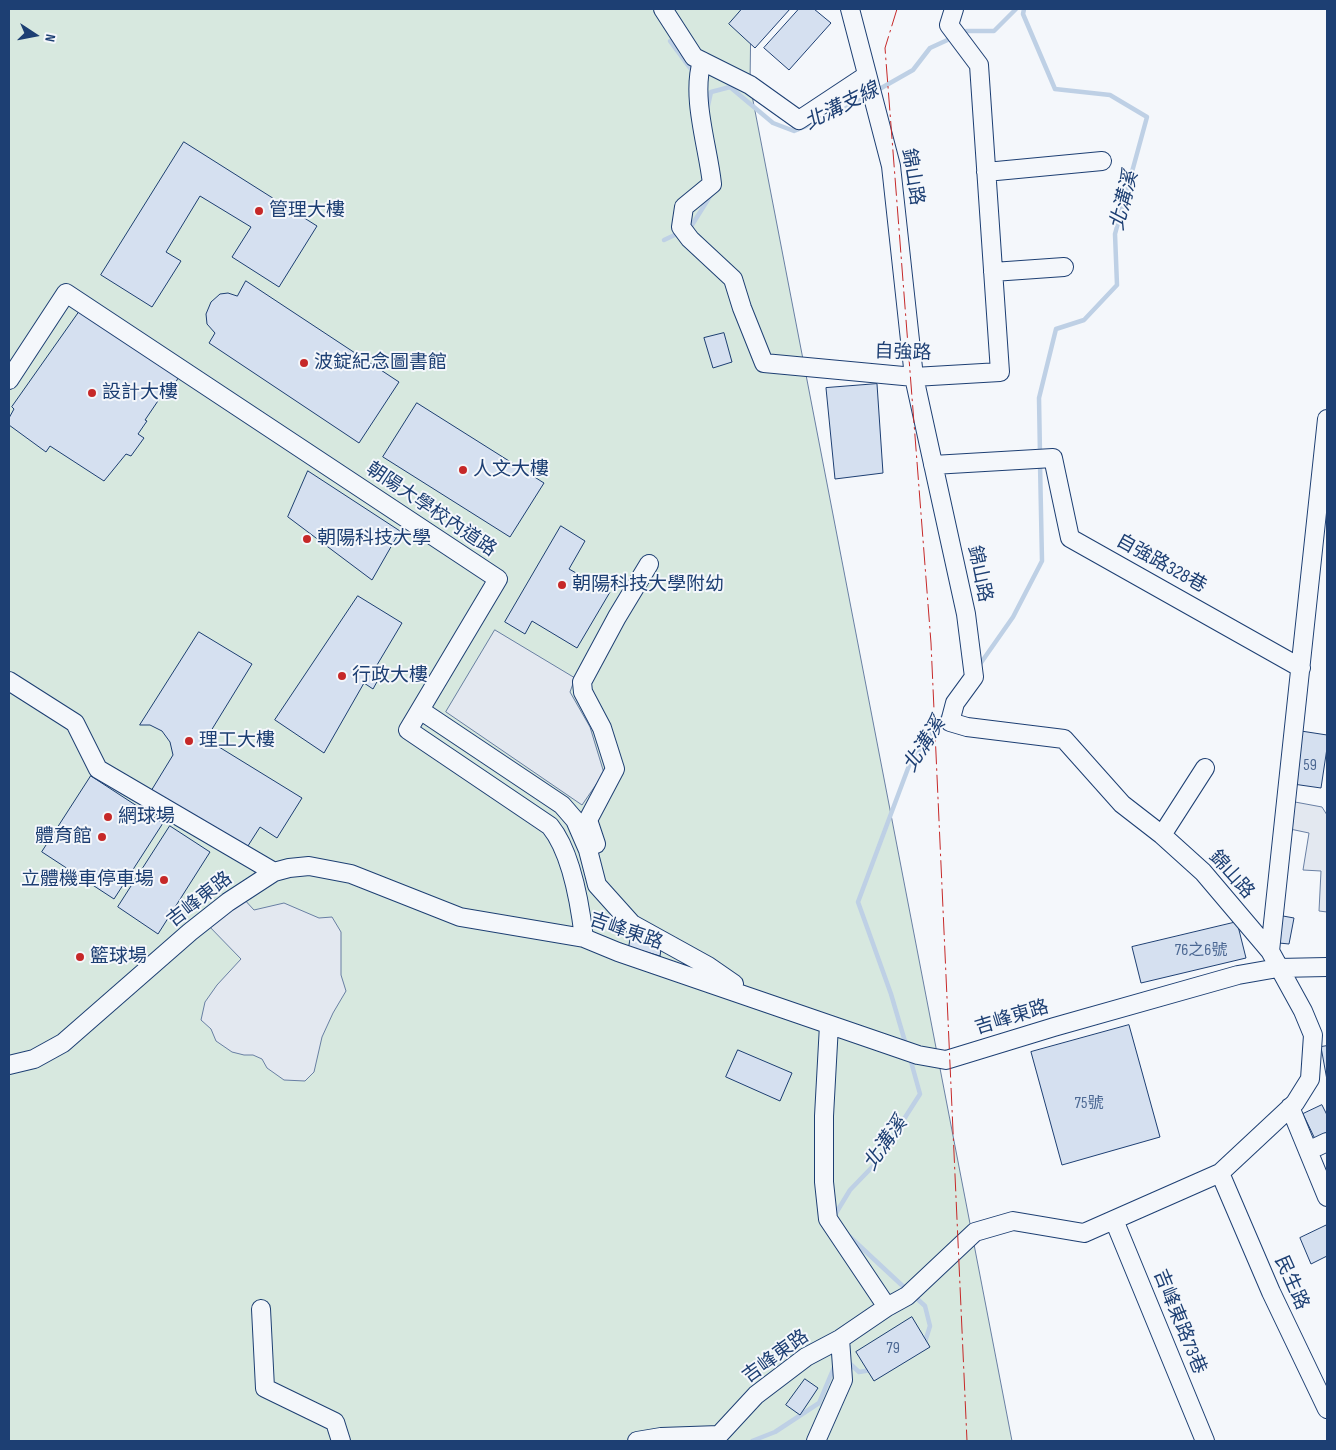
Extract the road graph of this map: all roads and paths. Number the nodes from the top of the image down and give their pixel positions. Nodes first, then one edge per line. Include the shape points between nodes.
1 (663, 9) edge
2 (850, 9) edge
3 (954, 9) edge
4 (702, 61) junction
5 (867, 74) junction
6 (1102, 162) dead end
7 (986, 172) junction
8 (1064, 267) dead end
9 (993, 272) junction
10 (914, 377) junction
11 (9, 380) edge
12 (1327, 419) edge
13 (933, 465) junction
14 (649, 564) dead end
15 (1301, 668) junction
16 (9, 681) edge
17 (420, 710) junction
18 (1204, 768) dead end
19 (1162, 836) junction
20 (274, 872) junction
21 (630, 921) junction
22 (584, 938) junction
23 (1270, 951) junction
24 (1327, 967) edge
25 (1278, 968) junction
26 (752, 997) junction
27 (830, 1025) junction
28 (9, 1065) edge
29 (1290, 1107) junction
30 (1327, 1142) edge
31 (1308, 1151) junction
32 (1220, 1173) junction
33 (1327, 1197) edge
34 (1114, 1220) junction
35 (887, 1307) junction
36 (261, 1309) dead end
37 (840, 1345) junction
38 (1327, 1409) edge
39 (341, 1441) edge
40 (637, 1441) edge
41 (816, 1441) edge
42 (1206, 1441) edge

1 - 4 street via 694,57
2 - 5 street, 錦山路
3 - 7 street, 自強路 via 949,25 979,65
4 - 5 street via 750,85 799,120
4 - 10 street, 自強路 via 698,74 701,115 712,184 684,207 681,227 733,279 764,363
5 - 10 street, 錦山路 via 891,166
6 - 7 street
7 - 9 street, 自強路
8 - 9 street
9 - 10 street, 自強路 via 1000,372
10 - 13 street, 錦山路
11 - 17 street, 朝陽大學校內道路 via 66,293 498,579
12 - 15 street
13 - 15 street, 自強路328巷 via 1053,458 1070,538
13 - 19 street, 錦山路 via 966,614 974,676 955,703 950,722 1064,739 1122,804
14 - 21 street via 582,682 583,692 602,728 615,769 588,820 612,898
15 - 23 street
16 - 20 street via 75,723 98,769
17 - 21 street via 562,805 575,820 598,885
17 - 22 street, 朝陽大學校內道路 via 408,730 550,826 559,837 579,897
18 - 19 street
19 - 23 street, 錦山路 via 1203,872
20 - 22 street, 吉峰東路 via 309,866 351,874 400,889 460,917
20 - 28 street, 吉峰東路 via 190,932 63,1043 34,1059
21 - 26 street via 708,966
22 - 26 street, 吉峰東路
23 - 25 street, 錦山路
24 - 25 street, 吉峰東路
25 - 27 street, 吉峰東路 via 1220,980 946,1060 918,1055
25 - 29 street, 吉峰東路 via 1303,1011 1313,1036 1310,1079
26 - 27 street, 吉峰東路
27 - 35 street via 824,1163 828,1219
29 - 31 street
29 - 32 street, 吉峰東路
30 - 31 street
31 - 33 street
32 - 34 street, 吉峰東路
32 - 38 street, 民生路 via 1271,1292
34 - 35 street, 吉峰東路 via 1084,1233 1013,1221 975,1232 912,1291
34 - 42 street, 吉峰東路73巷
35 - 37 street, 吉峰東路
36 - 39 street via 265,1388 335,1422
37 - 40 street, 吉峰東路 via 806,1357 756,1395 720,1435
37 - 41 street via 842,1380

